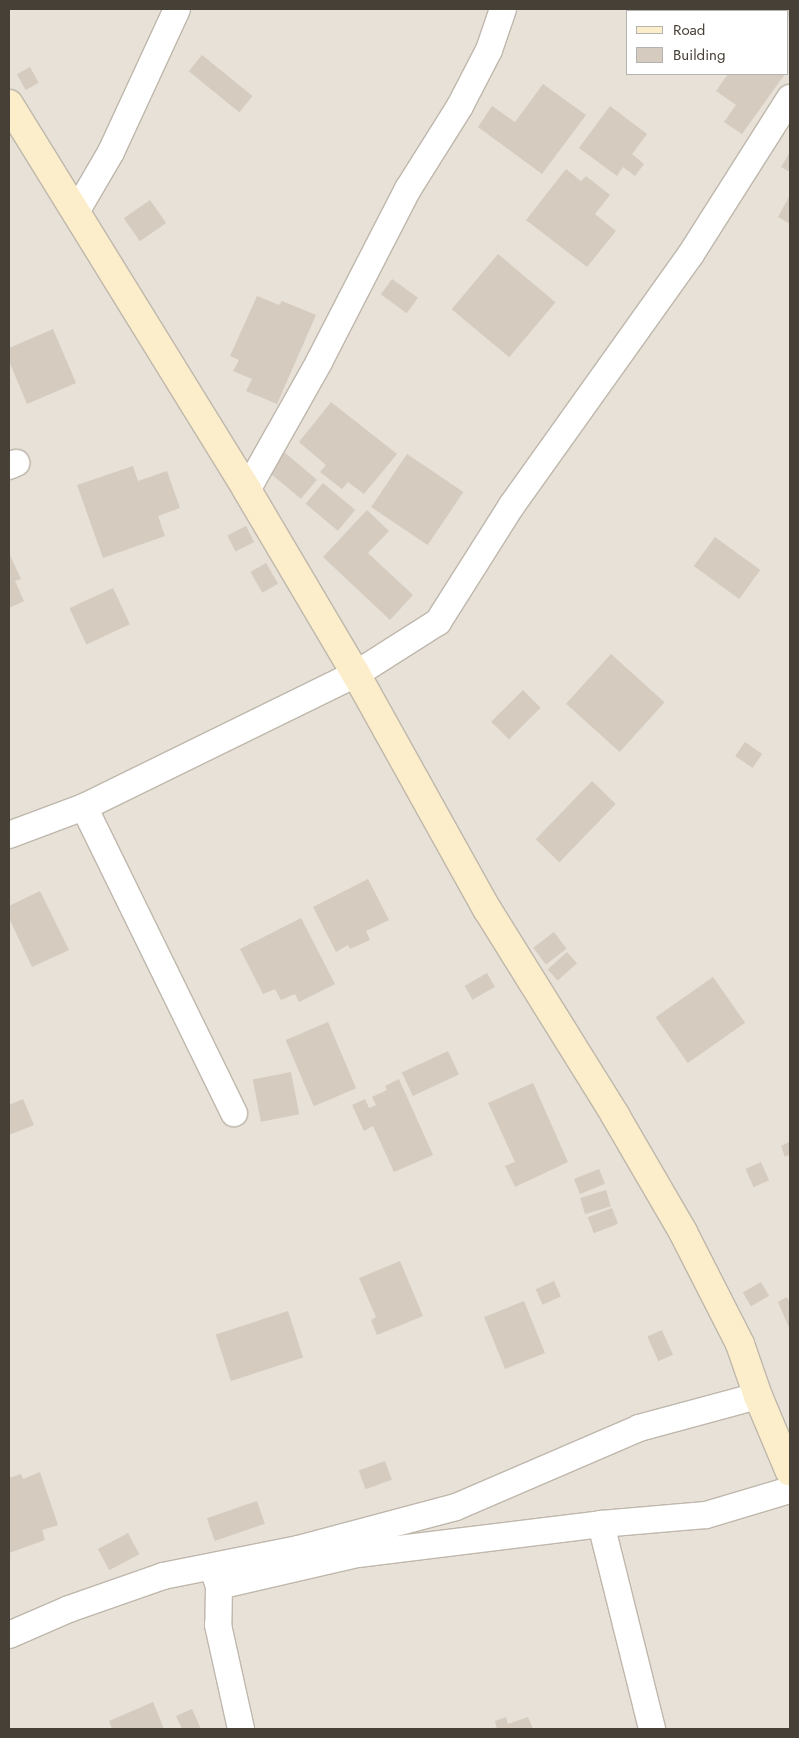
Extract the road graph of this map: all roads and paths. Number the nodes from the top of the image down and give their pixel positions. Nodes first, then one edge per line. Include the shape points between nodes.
1 (177, 9) edge
2 (503, 9) edge
3 (790, 98) edge
4 (9, 104) edge
5 (76, 212) junction
6 (247, 490) junction
7 (356, 674) junction
8 (84, 807) junction
9 (9, 835) edge
10 (234, 1112) dead end
11 (758, 1396) junction
12 (790, 1472) edge
13 (790, 1490) edge
14 (601, 1524) junction
15 (215, 1575) junction
16 (9, 1635) edge
17 (241, 1729) edge
18 (652, 1729) edge

1 - 5 street via 111,152
2 - 6 street via 489,50 460,106 408,189 319,362
3 - 7 street via 691,254 512,505 438,622
4 - 5 street
5 - 6 street
6 - 7 street
7 - 8 street
7 - 11 street via 487,909 616,1115 683,1232 740,1344
8 - 9 street
8 - 10 street
11 - 12 street
11 - 15 street via 639,1428 456,1507
13 - 14 street via 706,1514
14 - 15 street
14 - 18 street
15 - 16 street via 144,1582
15 - 17 street via 218,1626

